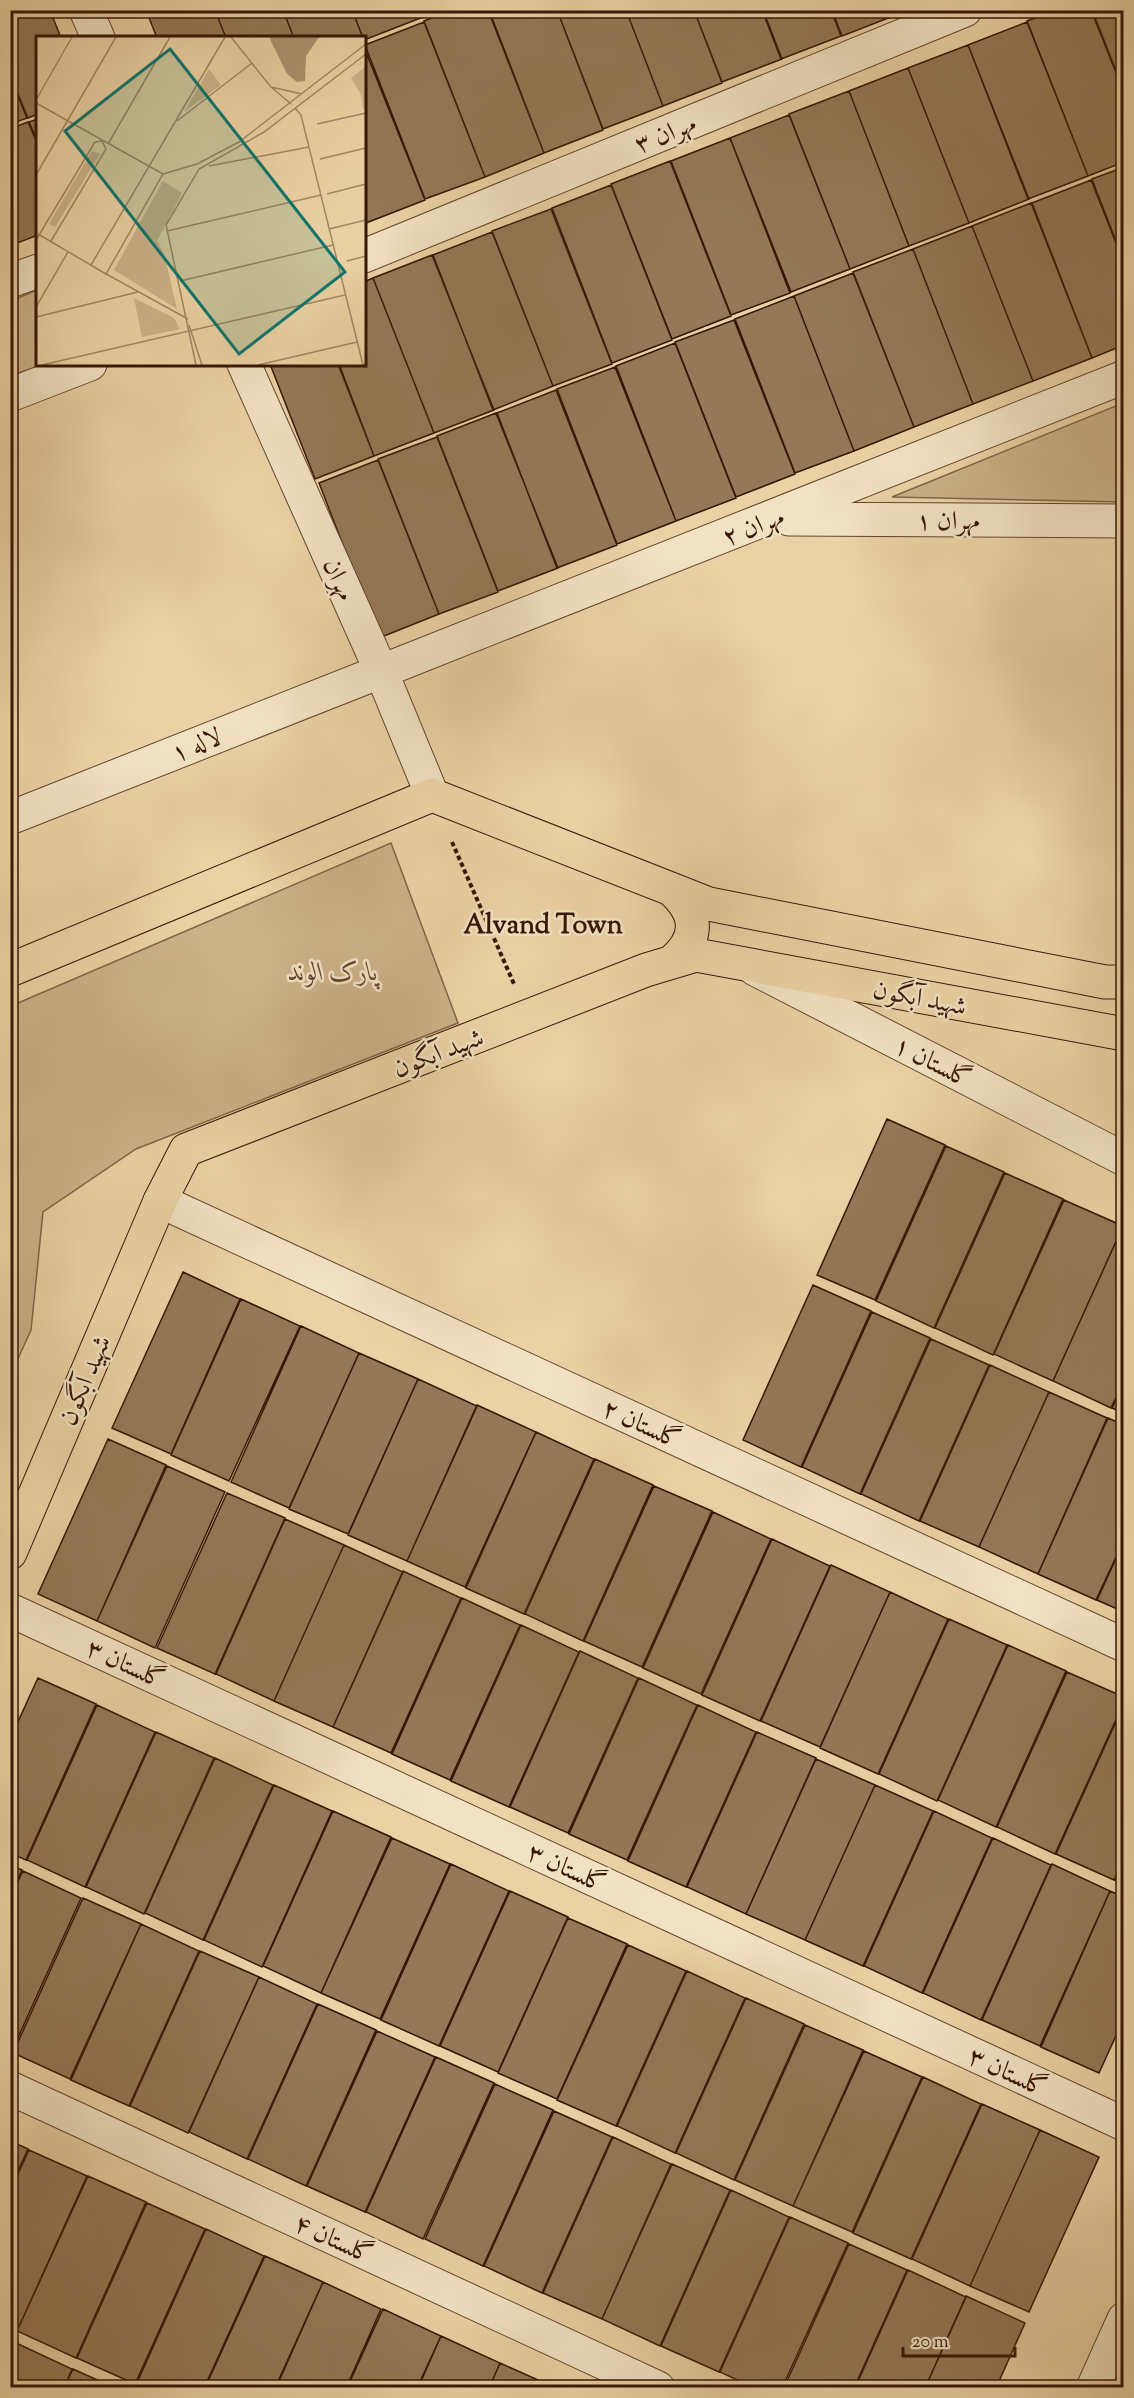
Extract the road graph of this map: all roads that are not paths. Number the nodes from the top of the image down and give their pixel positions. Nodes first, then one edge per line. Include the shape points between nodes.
1 (86, 10) edge
2 (965, 10) edge
3 (97, 36) edge
4 (366, 255) edge
5 (36, 272) edge
6 (10, 281) edge
7 (85, 366) edge
8 (245, 366) edge
9 (1124, 377) edge
10 (10, 395) edge
11 (773, 519) junction
12 (1124, 521) edge
13 (381, 670) junction
14 (432, 795) junction
15 (10, 818) edge
16 (672, 890) junction
17 (750, 912) junction
18 (673, 962) junction
19 (743, 963) junction
20 (10, 970) edge
21 (1124, 982) edge
22 (1124, 1034) edge
23 (1124, 1159) edge
24 (160, 1201) junction
25 (10, 1553) edge
26 (10, 1610) edge
27 (1124, 1645) edge
28 (10, 2088) edge
29 (1124, 2124) edge
30 (1124, 2319) edge
31 (658, 2388) edge
32 (1093, 2388) edge

1 - 3 street
2 - 4 street, مهران ۳
5 - 6 street
7 - 10 street
8 - 13 street, مهران
9 - 11 street, مهران ۲
11 - 12 street, ۱ مهران
11 - 13 street, مهران ۲
13 - 14 street, مهران
13 - 15 street, لاله ۱
14 - 16 main road, شهید آبگون
14 - 20 main road
16 - 17 main road, شهید آبگون via 709,904
16 - 18 main road via 692,917 692,934 686,950
17 - 19 main road via 741,917 732,935 732,946
17 - 21 main road, شهید آبگون via 1105,982
18 - 19 main road, شهید آبگون via 696,955
18 - 24 main road, شهید آبگون via 186,1150
19 - 22 main road, شهید آبگون
19 - 23 street, گلستان ۱
24 - 25 main road, شهید آبگون
24 - 27 street, گلستان ۲
26 - 29 street, گلستان ۳
28 - 31 street, گلستان ۴
30 - 32 street

